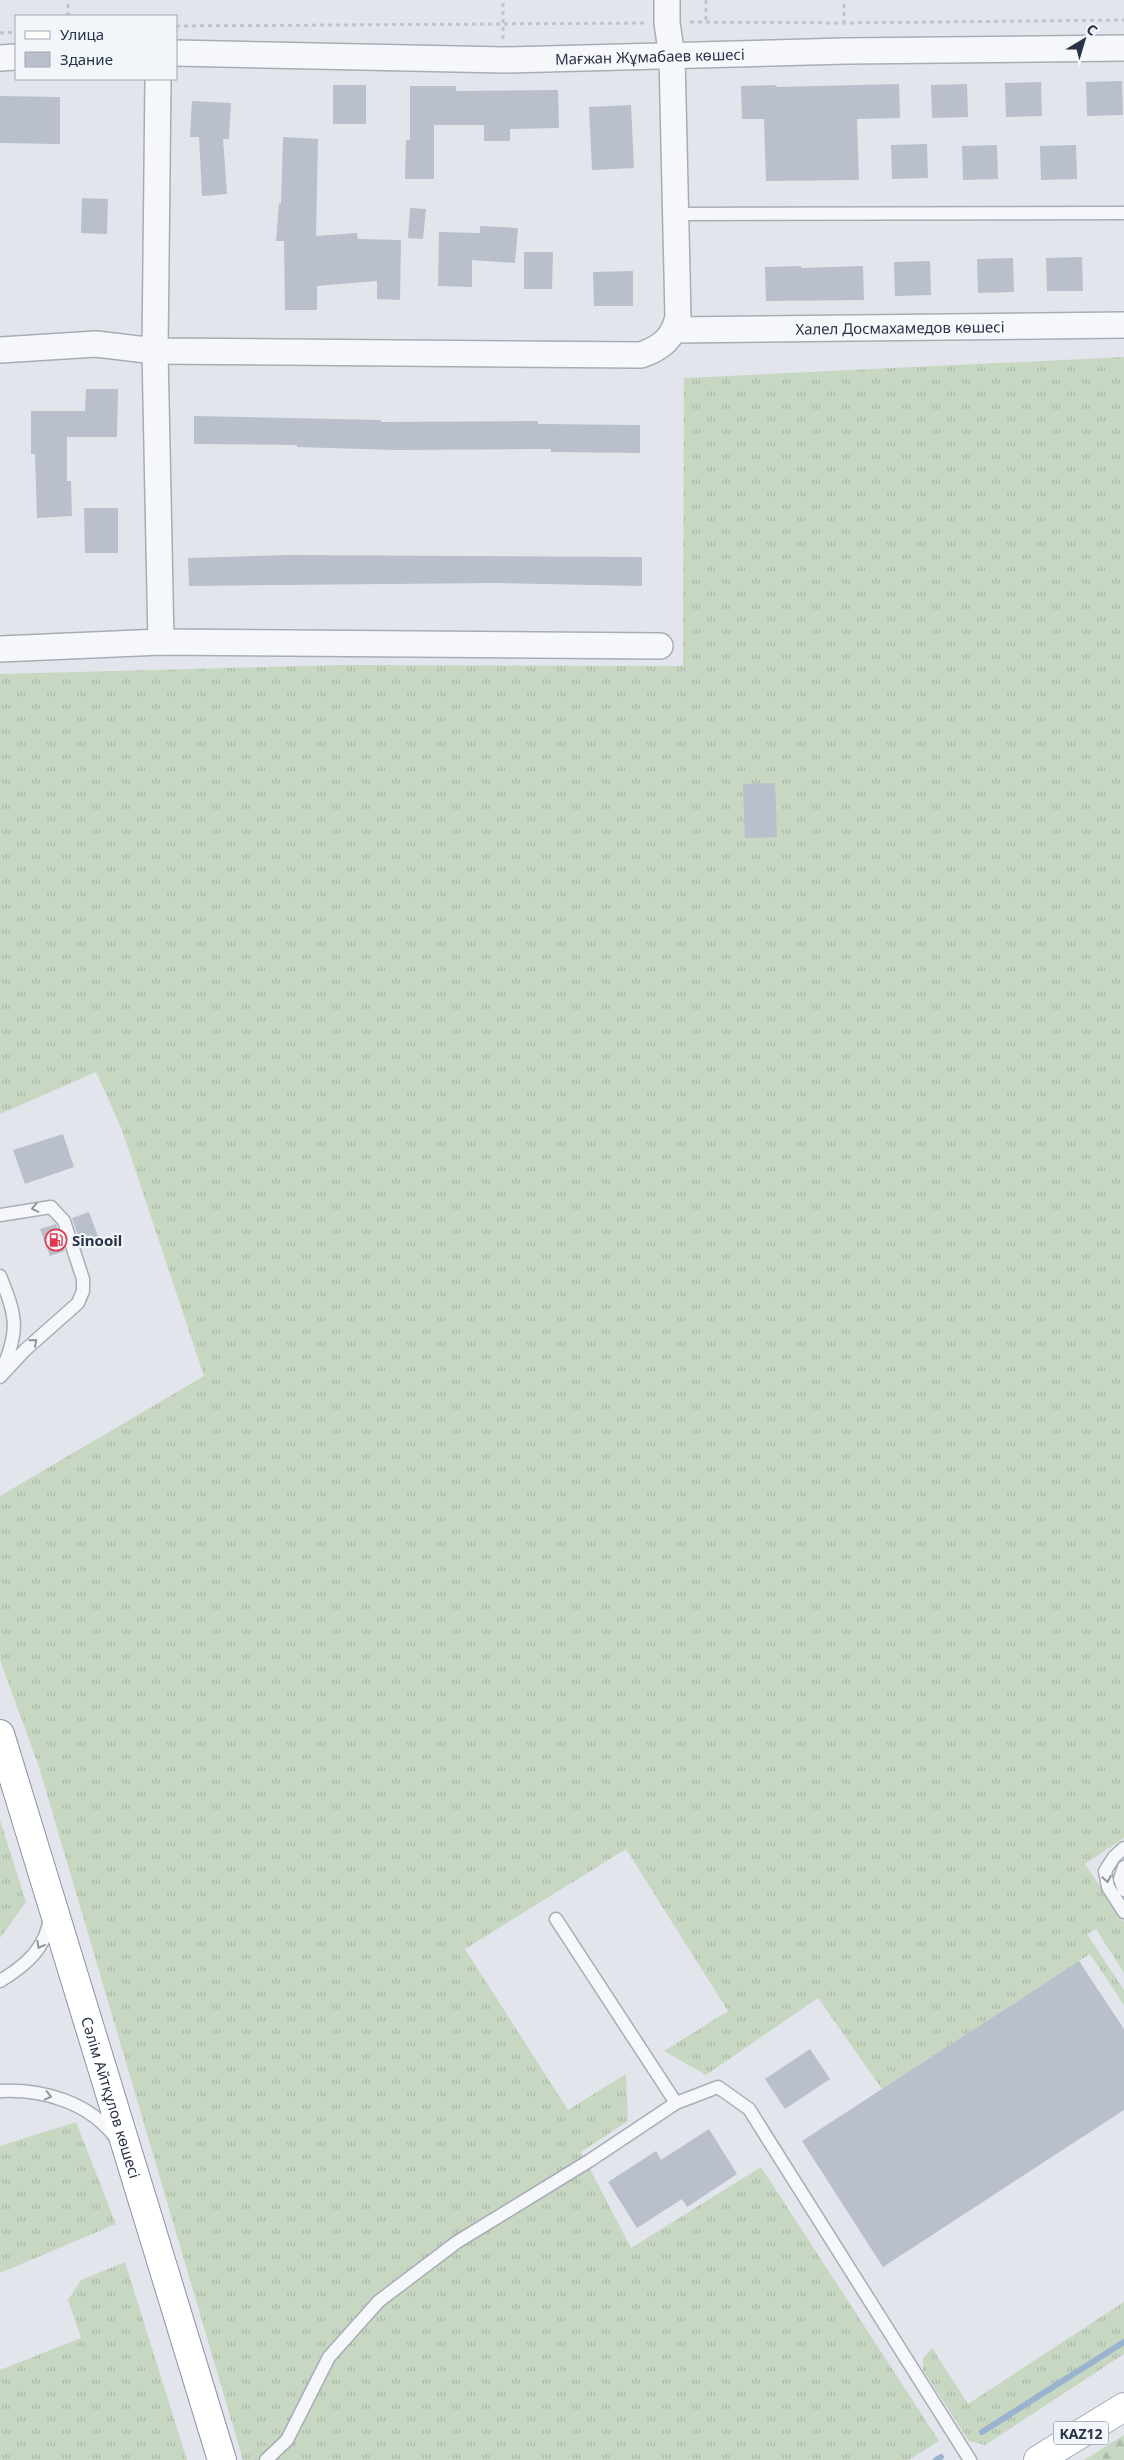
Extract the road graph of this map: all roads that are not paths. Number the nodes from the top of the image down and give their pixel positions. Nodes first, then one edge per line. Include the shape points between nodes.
1 (667, 0) edge
2 (1124, 48) edge
3 (178, 53) edge
4 (15, 57) edge
5 (672, 57) junction
6 (0, 58) edge
7 (158, 80) edge
8 (1124, 213) edge
9 (676, 214) junction
10 (1124, 325) edge
11 (675, 330) junction
12 (0, 350) edge
13 (155, 351) junction
14 (161, 642) junction
15 (660, 646) dead end
16 (0, 649) edge
17 (0, 1215) edge
18 (0, 1276) edge
19 (0, 1376) edge
20 (0, 1734) edge
21 (1124, 1848) edge
22 (1124, 1867) edge
23 (1124, 1890) edge
24 (50, 1899) junction
25 (1124, 1912) edge
26 (556, 1919) dead end
27 (0, 1981) edge
28 (0, 2091) edge
29 (676, 2103) junction
30 (134, 2171) junction
31 (1124, 2407) edge
32 (222, 2460) edge
33 (266, 2460) edge
34 (970, 2460) edge
35 (1038, 2460) edge

1 - 5 street
2 - 5 street, Мағжан Жұмабаев көшесі via 846,51
3 - 5 street, Мағжан Жұмабаев көшесі via 504,60
4 - 6 street
5 - 9 street
7 - 13 street
8 - 9 lane
9 - 11 street via 678,317
10 - 11 street, Халел Досмахамедов көшесі
11 - 13 street via 658,349 641,355
12 - 13 street via 96,344
13 - 14 street
14 - 15 street
14 - 16 street
19 -> 17 lane via 78,1302 83,1291 83,1279 64,1221 51,1207
18 - 19 lane via 14,1309 14,1336
20 - 24 main road, Сәлім Айтқұлов көшесі
21 -> 25 lane via 1105,1871 1108,1887
22 - 23 lane via 1120,1880
24 -> 27 lane via 50,1919 35,1954
24 - 30 main road, Сәлім Айтқұлов көшесі
26 - 29 lane
28 -> 30 lane via 38,2094 81,2107 108,2127
29 - 33 lane via 589,2161 456,2242 379,2301 329,2357 287,2440
29 - 34 lane via 718,2087 749,2109
30 - 32 main road, Сәлім Айтқұлов көшесі
31 - 35 main road, KAZ12

